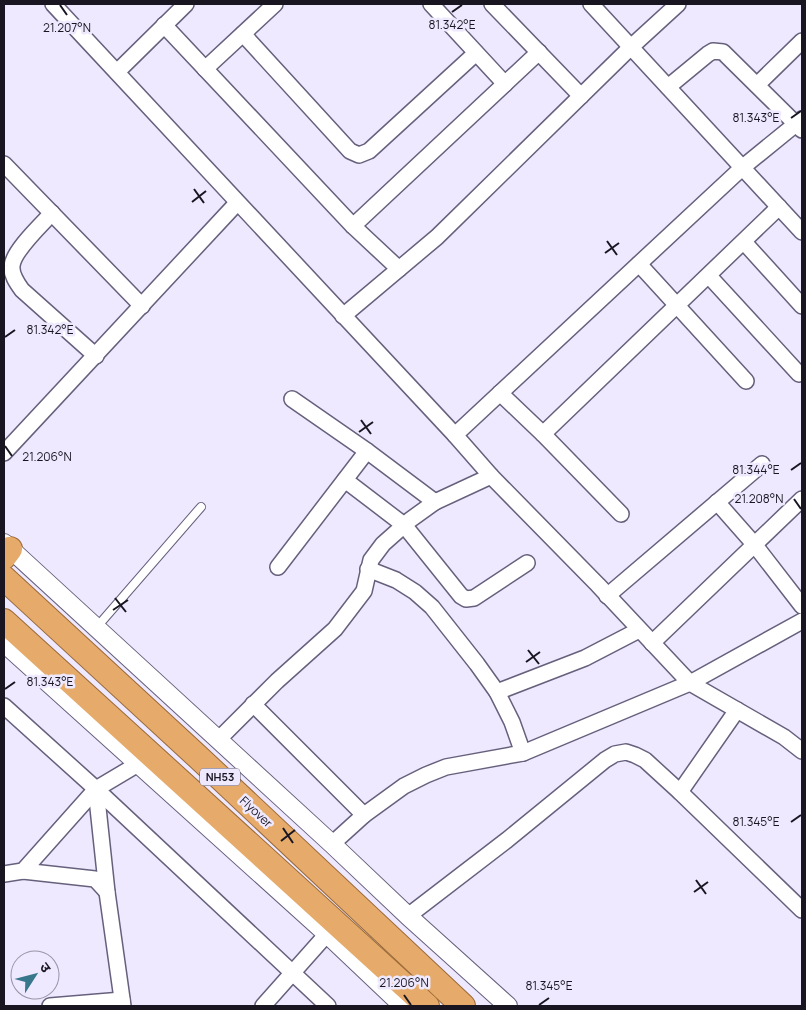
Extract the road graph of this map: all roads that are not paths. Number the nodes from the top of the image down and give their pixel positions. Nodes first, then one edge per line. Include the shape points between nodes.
1 (53, 4) edge
2 (186, 4) edge
3 (275, 4) edge
4 (431, 4) edge
5 (492, 4) edge
6 (591, 4) edge
7 (678, 4) edge
8 (164, 25) junction
9 (242, 34) junction
10 (802, 41) edge
11 (631, 47) junction
12 (539, 52) junction
13 (476, 53) junction
14 (205, 69) junction
15 (116, 72) junction
16 (505, 84) junction
17 (757, 85) junction
18 (668, 87) junction
19 (581, 96) junction
20 (800, 124) edge
21 (4, 164) edge
22 (743, 167) junction
23 (237, 203) junction
24 (779, 207) junction
25 (52, 213) junction
26 (353, 226) junction
27 (802, 232) edge
28 (744, 242) junction
29 (639, 264) junction
30 (398, 270) junction
31 (709, 276) junction
32 (142, 306) junction
33 (677, 306) junction
34 (802, 306) edge
35 (343, 316) junction
36 (96, 356) junction
37 (799, 374) dead end
38 (746, 381) dead end
39 (500, 393) junction
40 (292, 399) dead end
41 (544, 434) junction
42 (455, 435) junction
43 (367, 451) junction
44 (4, 454) edge
45 (762, 464) dead end
46 (484, 479) junction
47 (345, 480) junction
48 (802, 499) edge
49 (435, 502) junction
50 (717, 502) junction
51 (201, 507) dead end
52 (621, 514) dead end
53 (404, 525) junction
54 (754, 544) junction
55 (6, 550) edge
56 (527, 563) dead end
57 (278, 567) dead end
58 (368, 569) junction
59 (4, 578) edge
60 (603, 591) junction
61 (802, 606) edge
62 (4, 621) edge
63 (802, 621) edge
64 (96, 628) junction
65 (640, 630) junction
66 (4, 643) edge
67 (652, 643) junction
68 (690, 683) junction
69 (497, 692) junction
70 (253, 704) junction
71 (4, 706) edge
72 (737, 710) junction
73 (218, 740) junction
74 (802, 751) edge
75 (522, 753) junction
76 (138, 764) junction
77 (96, 789) junction
78 (680, 792) junction
79 (364, 815) junction
80 (332, 844) junction
81 (23, 871) junction
82 (4, 874) edge
83 (106, 892) junction
84 (802, 910) edge
85 (408, 916) junction
86 (327, 934) junction
87 (292, 974) junction
88 (122, 1003) edge
89 (50, 1006) edge
90 (263, 1006) edge
91 (328, 1006) edge
92 (403, 1006) edge
93 (427, 1006) edge
94 (463, 1006) edge
95 (508, 1006) edge

1 - 15 street
2 - 8 street
3 - 9 street
4 - 13 street
5 - 12 street
6 - 11 street
7 - 11 street
8 - 14 street
8 - 15 street
9 - 13 street via 359,156 369,151
9 - 14 street
10 - 17 street
11 - 18 street
11 - 19 street
12 - 16 street
12 - 19 street
13 - 16 street
14 - 26 street
15 - 23 street
16 - 26 street
17 - 18 street via 718,51 708,54
17 - 20 street
18 - 22 street
19 - 30 street via 437,237
20 - 22 street
21 - 25 street
22 - 24 street
22 - 29 street
23 - 32 street
23 - 35 street
24 - 27 street
24 - 28 street
25 - 32 street
25 - 36 street via 16,253 11,265 13,277 22,290
26 - 30 street
28 - 31 street
28 - 34 street
29 - 33 street
29 - 39 street
30 - 35 street
31 - 33 street
31 - 37 street
32 - 36 street
33 - 38 street
33 - 41 street
35 - 42 street
36 - 44 street
39 - 41 street
39 - 42 street
40 - 43 street
41 - 52 street
42 - 46 street
43 - 47 street
43 - 49 street
45 - 50 street
46 - 49 street
46 - 60 street
47 - 53 street
47 - 57 street
48 - 54 street
49 - 53 street
50 - 54 street
50 - 60 street
51 - 64 lane
53 - 56 street via 460,596 466,599 474,598
53 - 58 street via 384,544
54 - 61 street
54 - 67 street
55 - 64 street
58 - 69 street via 396,580 432,607
58 - 70 street via 364,591 335,629
59 - 94 highway, Flyover / NH53
60 - 65 street
62 - 93 highway, NH53
63 - 68 street
64 - 73 street
65 - 67 street
65 - 69 street via 585,658
66 - 76 street
67 - 68 street
68 - 72 street
68 - 75 street
69 - 75 street via 512,722
70 - 73 street
70 - 79 street
71 - 77 street
72 - 74 street
72 - 78 street
73 - 80 street
75 - 79 street via 446,767 426,774
76 - 77 street
76 - 86 street
77 - 81 street
77 - 83 street
77 - 87 street
78 - 84 street
78 - 85 street via 644,760 626,752 615,754
79 - 80 street
80 - 85 street
81 - 82 street
81 - 83 street via 95,879
83 - 88 street
85 - 95 street
86 - 87 street
86 - 92 street
87 - 90 street
87 - 91 street
88 - 89 street

